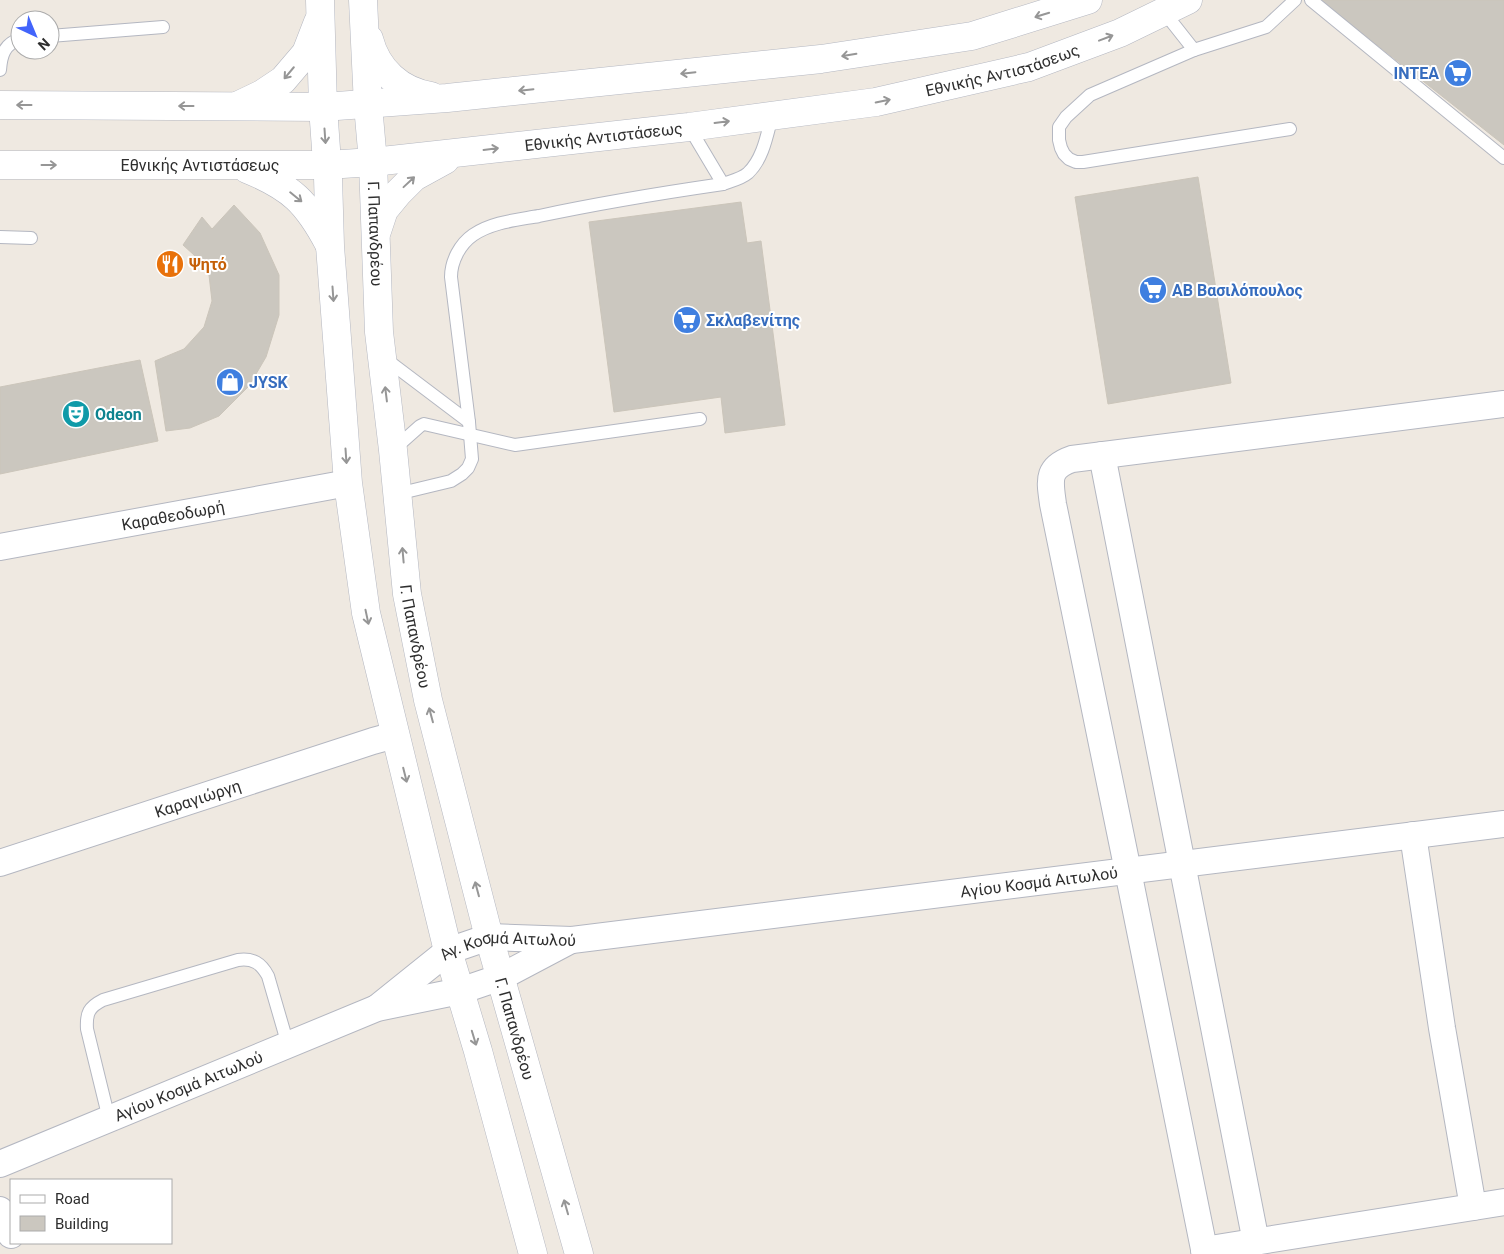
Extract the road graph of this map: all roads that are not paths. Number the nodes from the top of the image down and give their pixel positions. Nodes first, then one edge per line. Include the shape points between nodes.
1 (1088, 0) edge
2 (1188, 0) edge
3 (1296, 0) edge
4 (1311, 0) edge
5 (320, 8) edge
6 (364, 8) edge
7 (1164, 12) junction
8 (163, 27) dead end
9 (60, 35) edge
10 (10, 44) edge
11 (1194, 50) junction
12 (0, 70) edge
13 (447, 98) junction
14 (0, 105) edge
15 (368, 105) junction
16 (235, 107) junction
17 (323, 107) junction
18 (772, 116) junction
19 (689, 127) junction
20 (1290, 130) dead end
21 (461, 153) junction
22 (1504, 158) edge
23 (373, 162) junction
24 (0, 165) edge
25 (327, 165) junction
26 (238, 166) junction
27 (722, 184) junction
28 (0, 237) edge
29 (376, 237) junction
30 (31, 238) dead end
31 (330, 246) junction
32 (382, 356) junction
33 (1504, 404) edge
34 (700, 419) dead end
35 (469, 422) junction
36 (470, 436) junction
37 (393, 450) junction
38 (1102, 455) junction
39 (348, 483) junction
40 (397, 494) junction
41 (0, 547) edge
42 (395, 736) junction
43 (1504, 824) edge
44 (1413, 835) junction
45 (0, 863) edge
46 (1182, 864) junction
47 (1128, 871) junction
48 (489, 936) junction
49 (572, 940) junction
50 (448, 951) junction
51 (501, 977) junction
52 (460, 991) junction
53 (377, 1008) junction
54 (288, 1045) junction
55 (109, 1120) junction
56 (0, 1164) edge
57 (1504, 1202) edge
58 (1473, 1207) junction
59 (0, 1210) edge
60 (10, 1233) edge
61 (1256, 1242) junction
62 (1204, 1252) edge
63 (533, 1254) edge
64 (579, 1254) edge

1 -> 13 main road via 972,36 830,58
2 - 7 main road, Εθνικής Αντιστάσεως
3 - 11 lane via 1266,27
4 - 22 lane
5 -> 16 main road via 306,53 283,80
5 - 17 main road
6 - 13 main road via 370,43 379,63 394,81 417,94
6 - 15 main road, Γ. Παπανδρέου
7 - 11 lane
18 -> 7 main road, Εθνικής Αντιστάσεως via 876,102 1029,68 1120,33
8 - 9 lane
10 - 12 lane via 3,53
11 - 20 lane via 1090,95 1059,127 1064,154 1076,162 1083,162
13 - 15 main road
16 -> 14 main road
15 - 17 main road
15 - 23 main road, Γ. Παπανδρέου
16 - 17 main road
17 -> 25 main road
19 -> 18 main road, Εθνικής Αντιστάσεως
18 - 27 lane via 755,165 739,179
21 -> 19 main road, Εθνικής Αντιστάσεως
19 - 27 lane
21 - 23 main road, Εθνικής Αντιστάσεως
29 -> 21 main road via 384,210 414,177
23 - 25 main road, Εθνικής Αντιστάσεως
23 - 29 main road, Γ. Παπανδρέου
24 -> 26 main road, Εθνικής Αντιστάσεως
25 - 26 main road, Εθνικής Αντιστάσεως
25 - 31 main road
26 -> 31 main road via 265,176 303,203 318,222
27 - 35 lane via 586,206 496,225 470,237 458,252 451,270
28 - 30 lane
29 - 32 main road, Γ. Παπανδρέου
31 -> 39 main road
32 - 35 lane
37 -> 32 main road, Γ. Παπανδρέου
33 - 38 street
34 - 36 lane via 516,445
35 - 36 lane
36 - 37 lane via 424,424
36 - 40 lane via 472,459 462,474 451,481
37 - 40 main road, Γ. Παπανδρέου
38 - 46 street
38 - 47 street via 1065,462 1052,473 1050,483
39 - 41 street, Καραθεοδωρή
39 -> 42 main road via 366,613
48 -> 40 main road, Γ. Παπανδρέου via 428,700 407,594
42 - 45 street, Καραγιώργη
42 -> 50 main road
43 - 44 street, Αγίου Κοσμά Αιτωλού
44 - 46 street, Αγίου Κοσμά Αιτωλού
44 - 58 street
46 - 47 street, Αγίου Κοσμά Αιτωλού
46 - 61 street
47 - 49 street, Αγίου Κοσμά Αιτωλού
47 - 62 street
48 - 49 street, Αγ. Κοσμά Αιτωλού
48 - 50 street, Αγ. Κοσμά Αιτωλού
48 - 51 main road, Γ. Παπανδρέου
49 - 51 street, Αγ. Κοσμά Αιτωλού
50 - 52 main road
50 - 53 street, Αγ. Κοσμά Αιτωλού
51 - 52 street, Αγ. Κοσμά Αιτωλού
64 -> 51 main road, Γ. Παπανδρέου
52 - 53 street, Αγ. Κοσμά Αιτωλού
52 -> 63 main road
53 - 54 street, Αγίου Κοσμά Αιτωλού
54 - 55 street, Αγίου Κοσμά Αιτωλού
54 - 55 lane via 268,976 257,962 248,959 103,1000 89,1011 86,1020
55 - 56 street, Αγίου Κοσμά Αιτωλού
57 - 58 street
58 - 61 street
59 - 60 street
61 - 62 street

